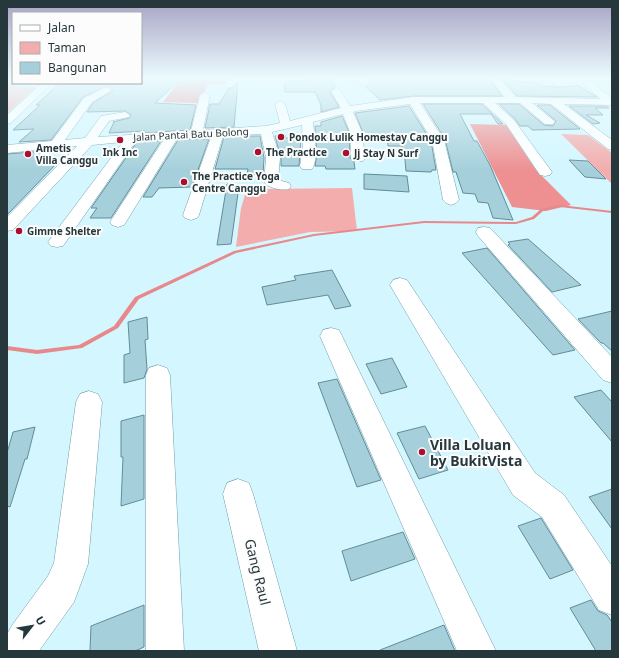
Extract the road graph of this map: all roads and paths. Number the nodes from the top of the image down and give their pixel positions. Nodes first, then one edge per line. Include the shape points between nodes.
1 (21, 109) edge
2 (82, 109) edge
3 (202, 109) edge
4 (281, 109) edge
5 (353, 109) edge
6 (418, 109) edge
7 (496, 109) edge
8 (529, 109) edge
9 (564, 109) edge
10 (598, 109) edge
11 (347, 110) junction
12 (601, 111) dead end
13 (125, 116) dead end
14 (307, 121) junction
15 (7, 122) edge
16 (548, 122) dead end
17 (286, 126) junction
18 (266, 130) junction
19 (131, 133) junction
20 (218, 133) junction
21 (196, 134) junction
22 (172, 135) junction
23 (88, 142) junction
24 (56, 144) junction
25 (612, 146) edge
26 (7, 149) edge
27 (358, 158) dead end
28 (307, 166) dead end
29 (545, 172) dead end
30 (284, 186) dead end
31 (451, 200) dead end
32 (192, 215) dead end
33 (118, 222) dead end
34 (7, 226) edge
35 (484, 232) dead end
36 (57, 242) dead end
37 (400, 285) dead end
38 (331, 336) dead end
39 (612, 373) edge
40 (158, 375) dead end
41 (89, 402) dead end
42 (238, 494) dead end
43 (612, 597) edge
44 (19, 651) edge
45 (165, 651) edge
46 (278, 651) edge
47 (477, 651) edge

1 - 15 street
2 - 24 street
3 - 21 street
4 - 17 street
5 - 11 street, Jalan Pantai Batu Bolong
6 - 31 street via 438,140
7 - 29 street via 510,122
8 - 16 street
9 - 25 street
10 - 12 street
11 - 14 street, Jalan Pantai Batu Bolong
11 - 27 street via 356,132
13 - 23 street via 105,118
14 - 17 street, Jalan Pantai Batu Bolong
14 - 28 street
17 - 18 street, Jalan Pantai Batu Bolong
18 - 20 street, Jalan Pantai Batu Bolong
18 - 30 street via 273,158 271,182
19 - 22 street, Jalan Pantai Batu Bolong
19 - 23 street, Jalan Pantai Batu Bolong
19 - 36 street
20 - 21 street, Jalan Pantai Batu Bolong
20 - 32 street
21 - 22 street, Jalan Pantai Batu Bolong
22 - 33 street
23 - 24 street, Jalan Pantai Batu Bolong
23 - 34 street
24 - 26 street, Jalan Pantai Batu Bolong
35 - 39 street
37 - 43 street via 524,484 553,506
38 - 47 street
40 - 45 street
41 - 44 street via 71,564 61,588
42 - 46 street, Gang Raul

